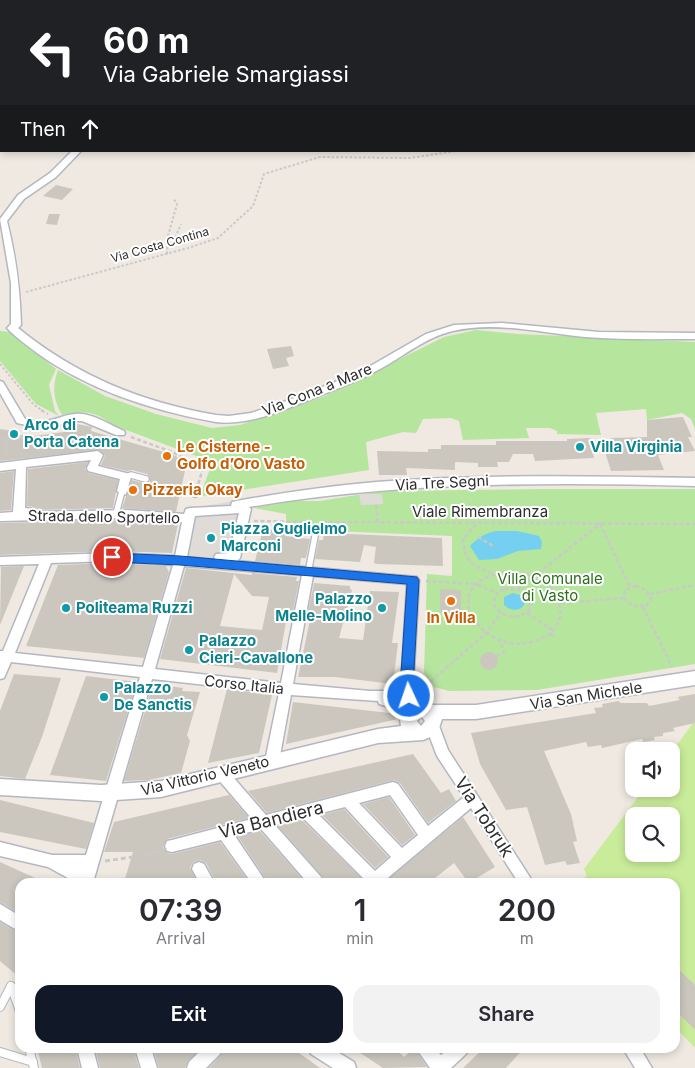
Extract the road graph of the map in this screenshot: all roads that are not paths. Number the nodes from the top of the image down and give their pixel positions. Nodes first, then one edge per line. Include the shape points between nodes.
1 (76, 152) edge
2 (695, 336) edge
3 (0, 384) edge
4 (21, 422) junction
5 (120, 433) road end
6 (15, 435) road end
7 (21, 465) junction
8 (4, 466) edge
9 (126, 477) junction
10 (146, 479) dead end
11 (695, 482) edge
12 (181, 488) dead end
13 (122, 491) joint
14 (195, 494) road end
15 (117, 510) joint
16 (19, 514) junction
17 (189, 515) junction
18 (0, 517) edge
19 (316, 531) dead end
20 (180, 557) junction
21 (47, 558) junction
22 (0, 561) edge
23 (308, 573) junction
24 (4, 657) edge
25 (0, 674) edge
26 (146, 674) junction
27 (695, 678) edge
28 (286, 690) junction
29 (390, 698) junction
30 (416, 719) junction
31 (272, 761) junction
32 (222, 774) junction
33 (0, 786) edge
34 (111, 794) junction
35 (472, 799) junction
36 (348, 801) junction
37 (306, 811) junction
38 (263, 821) junction
39 (224, 832) junction
40 (427, 836) junction
41 (172, 846) road end
42 (0, 849) edge
43 (401, 857) junction
44 (51, 861) junction
45 (91, 862) junction
46 (199, 869) dead end
47 (80, 878) edge
48 (88, 878) edge
49 (205, 878) edge
50 (256, 878) edge
51 (313, 878) edge
52 (372, 878) edge
53 (378, 878) edge
54 (523, 878) edge
55 (0, 911) edge
56 (15, 922) edge
57 (15, 997) edge
58 (0, 1007) edge
59 (0, 1052) edge
60 (86, 1053) edge
61 (144, 1053) edge
62 (209, 1053) edge
63 (326, 1053) edge
64 (428, 1053) edge
65 (455, 1053) edge
66 (634, 1053) edge
67 (33, 1065) edge
68 (90, 1068) edge
69 (149, 1068) edge
70 (195, 1068) edge
71 (348, 1068) edge
72 (440, 1068) edge
73 (644, 1068) edge

1 - 2 street, Via Cona a Mare via 53,174 21,196 3,221 11,254 15,296 16,325 8,328 71,372 126,396 213,419 234,420 268,411 365,374 430,336 465,326 591,334
3 - 4 street
4 - 5 street via 39,424 73,417 89,419
4 - 6 street
7 - 8 street
7 - 9 street via 98,455 92,468
7 - 16 street
9 - 10 lane via 131,474
9 - 13 street
11 - 17 street, Via Tre Segni via 543,479 385,486 315,492
12 - 14 lane
13 - 15 lane
15 - 16 street
16 - 17 street, Strada dello Sportello
16 - 18 street
17 - 20 street
17 - 20 street via 245,509 234,558
19 - 23 lane
20 - 21 street
20 - 23 street
20 - 26 street
21 - 22 street
21 - 24 street
23 - 28 street
23 - 30 street via 413,580
24 - 25 street
24 - 26 street, Corso Italia
26 - 28 street, Corso Italia
26 - 34 street
27 - 30 street, Via San Michele
28 - 29 street, Corso Italia
28 - 31 street
29 - 30 street, Via Tobruk
29 - 30 street via 400,696
30 - 31 street, Via Vittorio Veneto via 378,736
30 - 35 street, Via Tobruk
31 - 32 street, Via Vittorio Veneto
32 - 34 street, Via Vittorio Veneto via 161,789
32 - 38 street
33 - 34 street, Via Vittorio Veneto
34 - 45 street
35 - 40 street
35 - 54 street, Via Tobruk
36 - 37 street, Via Bandiera
36 - 40 street, Via Bandiera via 393,788
36 - 43 street
37 - 38 street, Via Bandiera
37 - 52 street
38 - 39 street, Via Bandiera
38 - 51 street
39 - 41 street, Via Bandiera
39 - 50 street
40 - 43 street
42 - 44 street
43 - 53 street
44 - 45 street
44 - 47 street
45 - 48 street
46 - 49 street
55 - 56 street
57 - 58 lane via 11,986
59 - 67 lane
60 - 68 street
61 - 69 street
62 - 70 street
63 - 71 street
64 - 72 street
65 - 72 street
66 - 73 street

